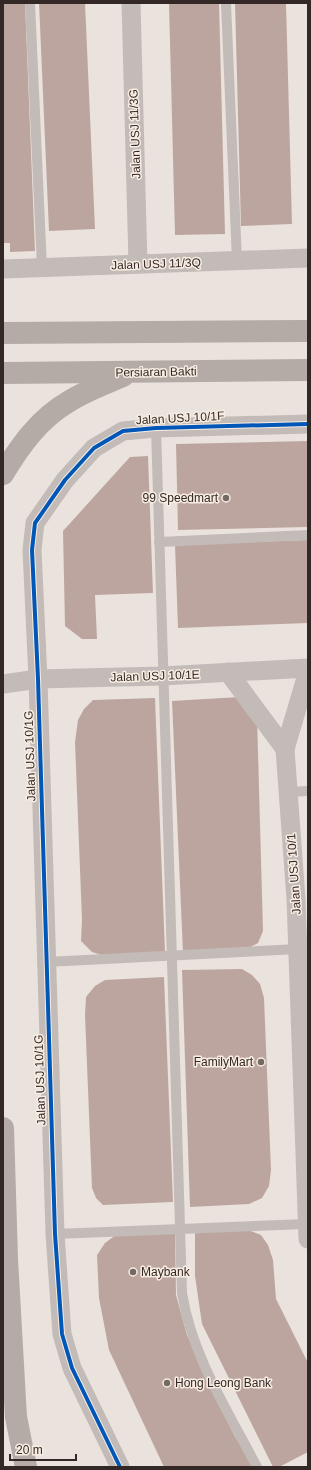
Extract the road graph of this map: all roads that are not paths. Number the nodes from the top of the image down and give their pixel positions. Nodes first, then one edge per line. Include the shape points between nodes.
1 (30, 3) edge
2 (131, 3) edge
3 (226, 3) edge
4 (308, 258) edge
5 (237, 261) junction
6 (138, 264) junction
7 (42, 268) junction
8 (3, 269) edge
9 (308, 331) edge
10 (3, 332) edge
11 (308, 370) edge
12 (130, 372) junction
13 (3, 373) edge
14 (308, 424) edge
15 (156, 428) junction
16 (3, 474) edge
17 (308, 535) edge
18 (159, 542) junction
19 (308, 668) edge
20 (308, 671) edge
21 (228, 672) junction
22 (162, 676) junction
23 (38, 679) junction
24 (3, 684) edge
25 (285, 749) junction
26 (308, 791) edge
27 (288, 792) junction
28 (302, 899) edge
29 (298, 949) junction
30 (172, 956) junction
31 (46, 962) junction
32 (3, 1128) edge
33 (306, 1136) edge
34 (180, 1228) junction
35 (307, 1232) edge
36 (55, 1234) junction
37 (8, 1347) edge
38 (26, 1467) edge
39 (120, 1467) edge
40 (257, 1467) edge

1 - 7 lane
2 - 6 street, Jalan USJ 11/3G
3 - 5 lane
4 - 5 street, Jalan USJ 11/3Q
5 - 6 street, Jalan USJ 11/3Q
6 - 7 street, Jalan USJ 11/3Q
7 - 8 street, Jalan USJ 11/3Q
9 - 10 street
11 - 12 street, Persiaran Bakti
12 - 13 street, Persiaran Bakti
12 - 16 street via 62,406 27,438
14 - 15 street, Jalan USJ 10/1F
15 - 18 lane
15 - 23 street, Jalan USJ 10/1F via 123,431 94,448 64,480 35,523 32,550
17 - 18 lane
18 - 22 lane
19 - 21 street, Jalan USJ 10/1E
20 - 25 street, Jalan USJ 10/1
21 - 22 street, Jalan USJ 10/1E
21 - 25 street
22 - 23 street, Jalan USJ 10/1E
22 - 30 lane
23 - 24 street, Jalan USJ 10/1E
23 - 31 street, Jalan USJ 10/1G
25 - 27 street, Jalan USJ 10/1
26 - 27 lane
27 - 28 street, Jalan USJ 10/1
28 - 29 street, Jalan USJ 10/1
29 - 30 lane
29 - 33 street, Jalan USJ 10/1
30 - 31 lane
30 - 34 lane
31 - 36 street, Jalan USJ 10/1G
32 - 37 street
33 - 35 street, Jalan USJ 10/1
34 - 35 lane
34 - 36 lane
34 - 40 lane via 182,1293 193,1340
36 - 39 street, Jalan USJ 10/1G via 62,1334 72,1368
37 - 38 street via 16,1417

